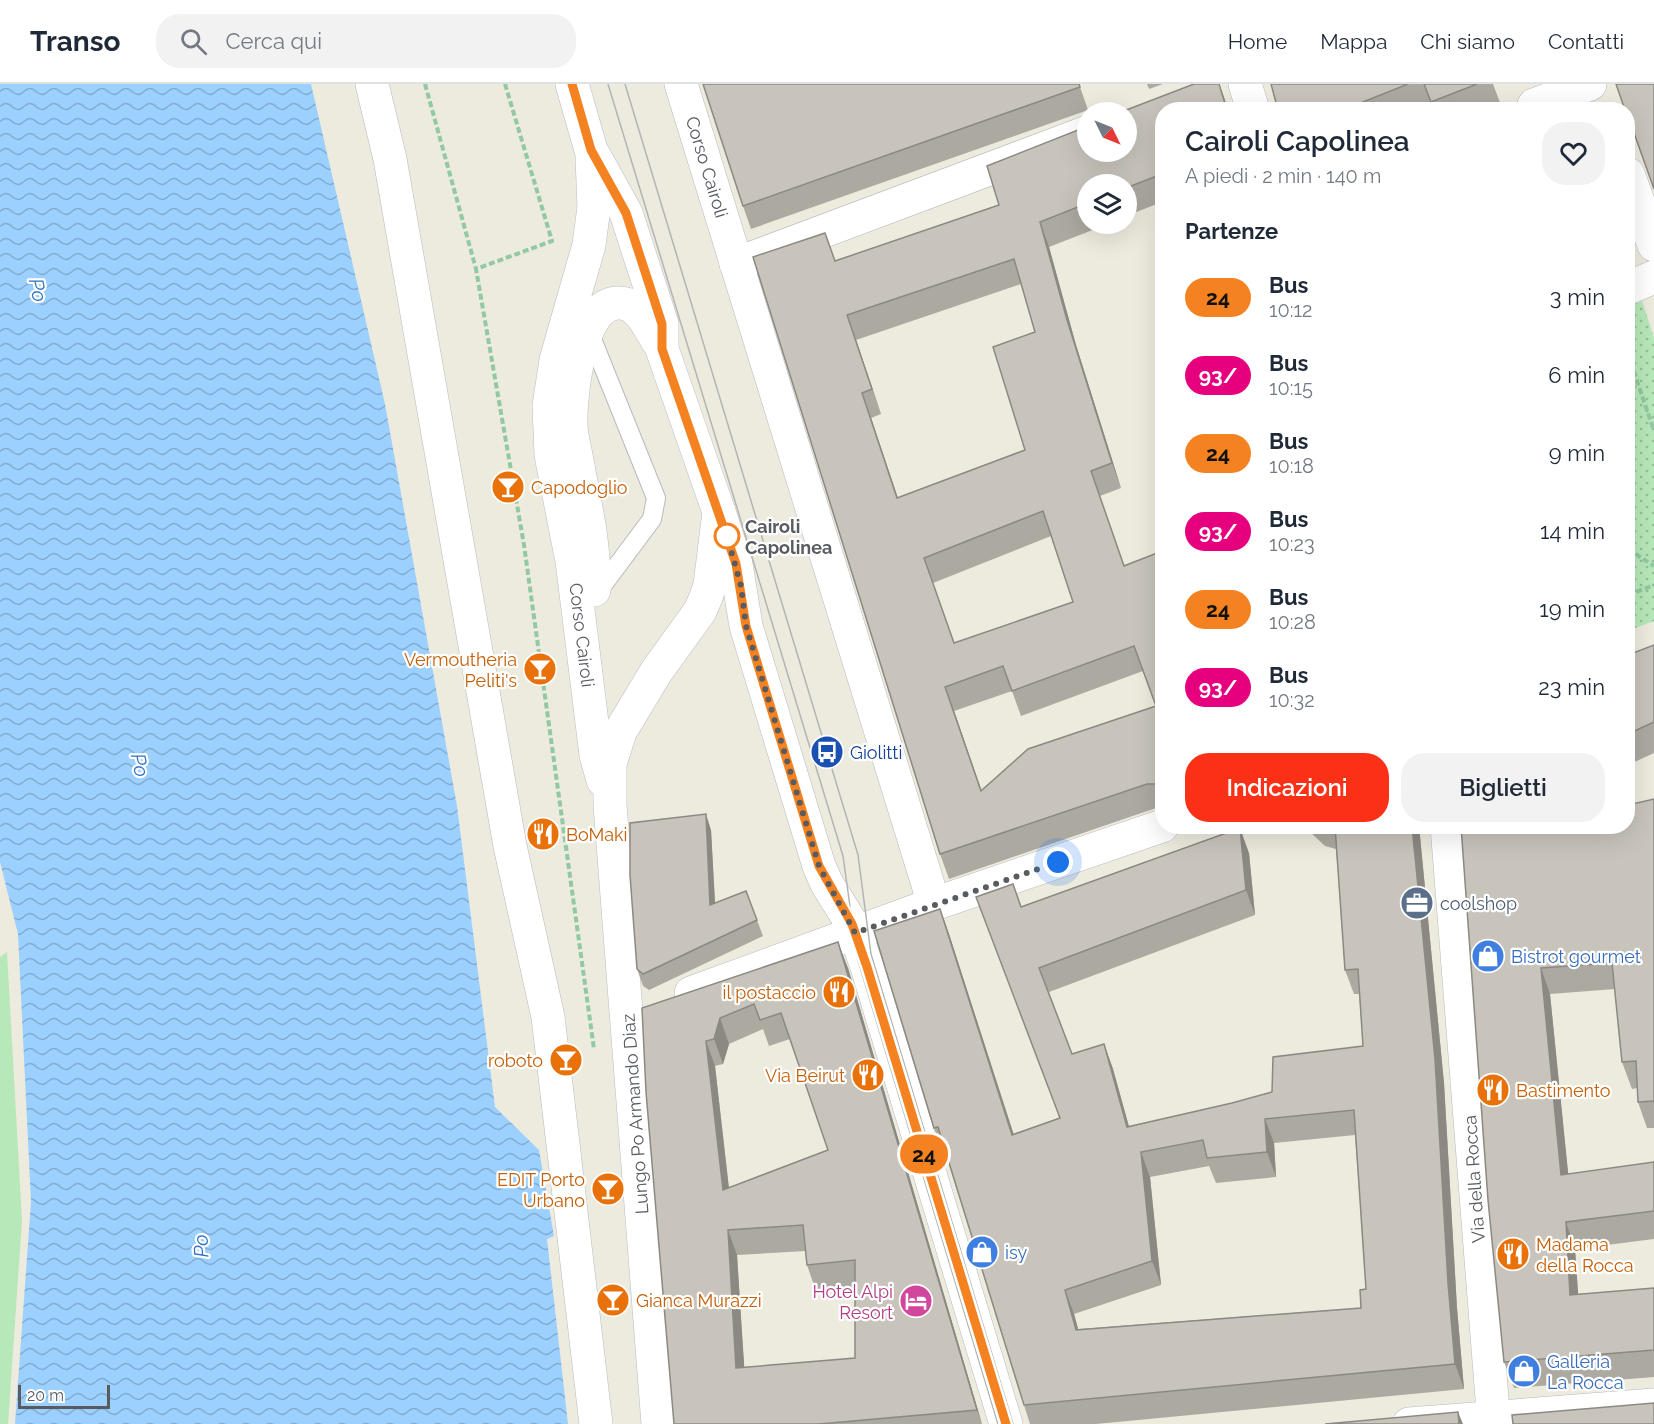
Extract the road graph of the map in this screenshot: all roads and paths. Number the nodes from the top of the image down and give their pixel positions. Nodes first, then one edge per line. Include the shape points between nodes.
1 (372, 84) edge
2 (425, 84) edge
3 (506, 84) edge
4 (572, 84) edge
5 (681, 84) edge
6 (1245, 84) edge
7 (1592, 84) edge
8 (1532, 100) edge
9 (1251, 102) edge
10 (1600, 102) edge
11 (1077, 136) edge
12 (591, 150) junction
13 (1635, 193) edge
14 (1654, 245) edge
15 (736, 264) junction
16 (476, 269) junction
17 (1654, 278) edge
18 (1635, 285) edge
19 (588, 328) junction
20 (662, 349) junction
21 (1635, 375) edge
22 (1654, 431) edge
23 (720, 512) junction
24 (1635, 554) edge
25 (1654, 566) edge
26 (1654, 585) edge
27 (1635, 593) edge
28 (594, 597) junction
29 (584, 651) junction
30 (610, 805) junction
31 (1155, 828) edge
32 (1448, 834) edge
33 (934, 904) junction
34 (855, 933) junction
35 (649, 1009) junction
36 (593, 1043) junction
37 (587, 1044) dead end
38 (595, 1055) dead end
39 (1654, 1405) edge
40 (1494, 1420) edge
41 (596, 1424) edge
42 (658, 1424) edge
43 (1006, 1424) edge
44 (1409, 1424) edge

1 - 41 street via 390,159 510,846 548,1017
2 - 16 path
3 - 16 path via 552,241
4 - 12 street, Corso Cairoli
5 - 15 street, Corso Cairoli
6 - 9 street
7 - 8 street
7 - 10 street
11 - 15 street
12 - 20 street, Corso Cairoli via 626,213 662,324
12 - 29 street, Corso Cairoli via 594,207 589,245 556,360 549,406 551,455 572,561
13 - 14 street
15 - 33 street, Corso Cairoli
16 - 36 path via 525,545
17 - 18 street
19 - 20 street via 598,312 612,303 628,303 640,313
19 - 28 street via 578,355 571,427 592,539
19 - 28 lane via 656,498 652,519
20 - 23 street, Corso Cairoli
21 - 22 path
23 - 30 street, Corso Cairoli via 706,597 620,732 610,764
23 - 34 street, Corso Cairoli via 741,586 746,626 819,866
24 - 25 path
26 - 27 path
28 - 29 street
29 - 30 street, Corso Cairoli via 596,755
30 - 35 street, Lungo Po Armando Diaz
31 - 33 street
32 - 40 street, Via della Rocca
33 - 34 street
34 - 35 street
34 - 43 street, Corso Cairoli
35 - 42 street, Lungo Po Armando Diaz
36 - 37 path
36 - 38 path
39 - 40 street
40 - 44 street

